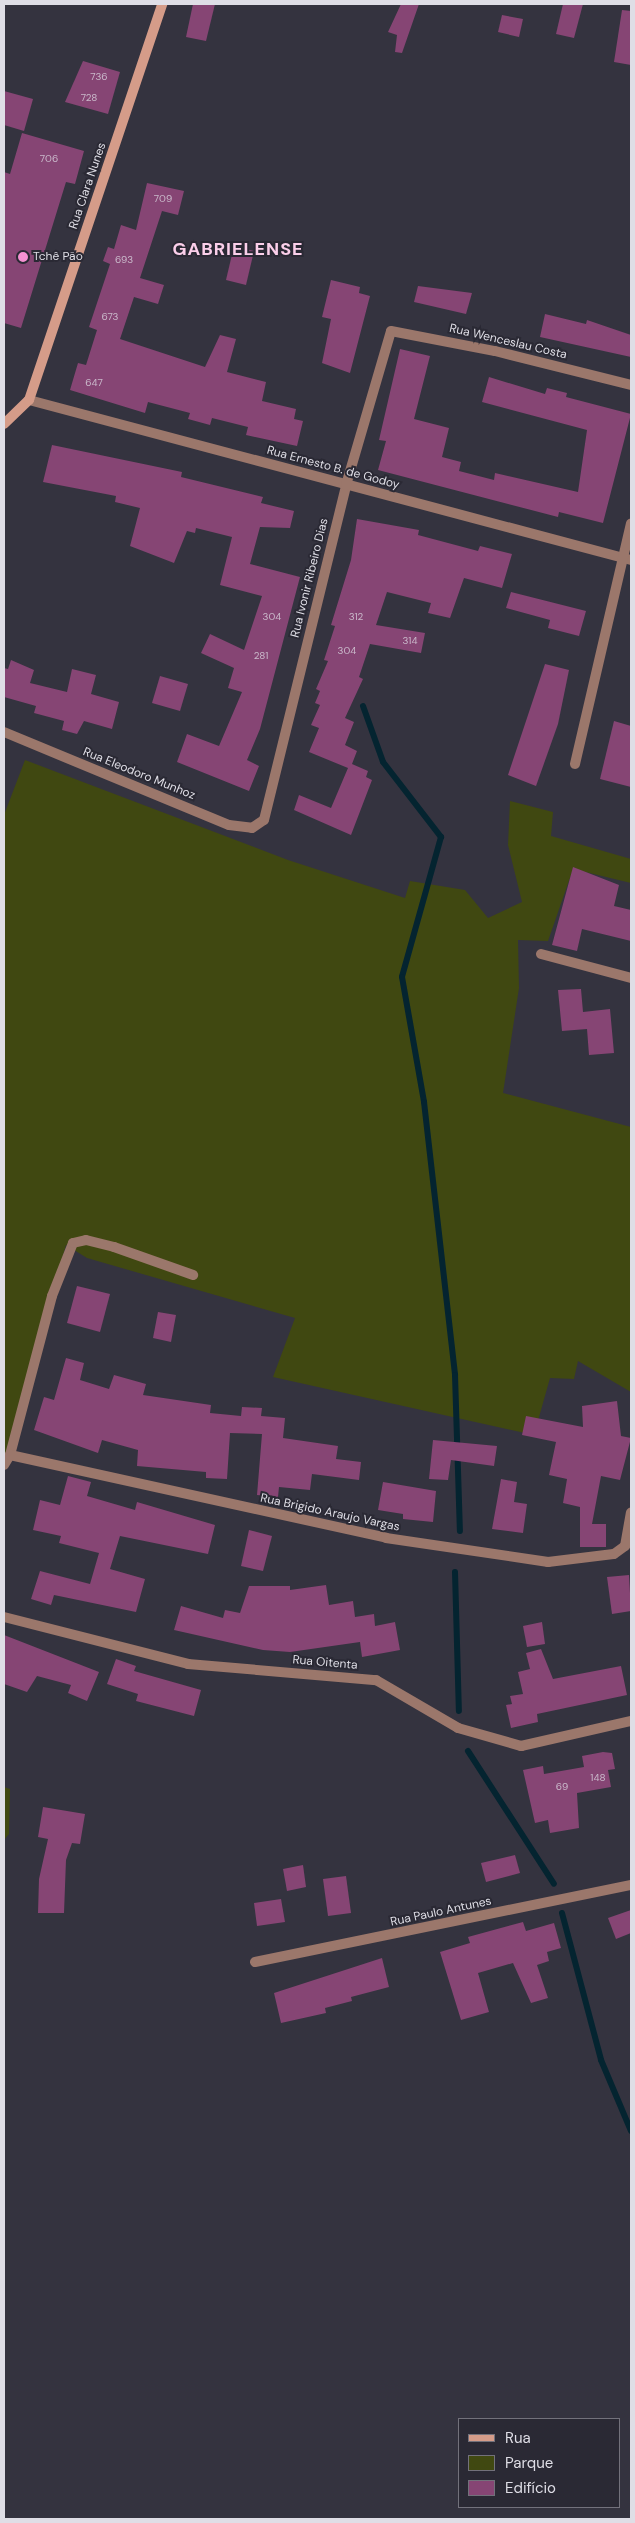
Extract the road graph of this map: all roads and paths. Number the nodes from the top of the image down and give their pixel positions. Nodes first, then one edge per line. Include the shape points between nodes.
1 (162, 4) edge
2 (384, 342) joint
3 (631, 385) edge
4 (29, 400) junction
5 (4, 424) edge
6 (346, 484) junction
7 (631, 523) edge
8 (628, 559) edge
9 (4, 732) edge
10 (575, 764) dead end
11 (264, 820) joint
12 (541, 954) dead end
13 (631, 978) edge
14 (193, 1275) dead end
15 (10, 1455) junction
16 (4, 1465) edge
17 (631, 1513) edge
18 (4, 1617) edge
19 (631, 1721) edge
20 (631, 1885) edge
21 (255, 1962) dead end

1 - 4 street, Rua Clara Nunes
2 - 3 street, Rua Wenceslau Costa via 398,330
2 - 6 street, Rua Ivonir Ribeiro Dias
4 - 5 street, Rua Clara Nunes
4 - 6 street, Rua Ernesto B. de Godoy
6 - 8 street, Rua Ernesto B. de Godoy
6 - 11 street, Rua Ivonir Ribeiro Dias
7 - 8 street
8 - 10 street
9 - 11 street, Rua Eleodoro Munhoz via 229,825 252,828
12 - 13 street
14 - 15 street via 114,1247 86,1240 73,1242 52,1296
15 - 16 street
15 - 17 street, Rua Brigido Araujo Vargas via 386,1538 548,1562 614,1554 625,1546
18 - 19 street, Rua Oitenta via 188,1664 376,1680 458,1728 522,1746
20 - 21 street, Rua Paulo Antunes

